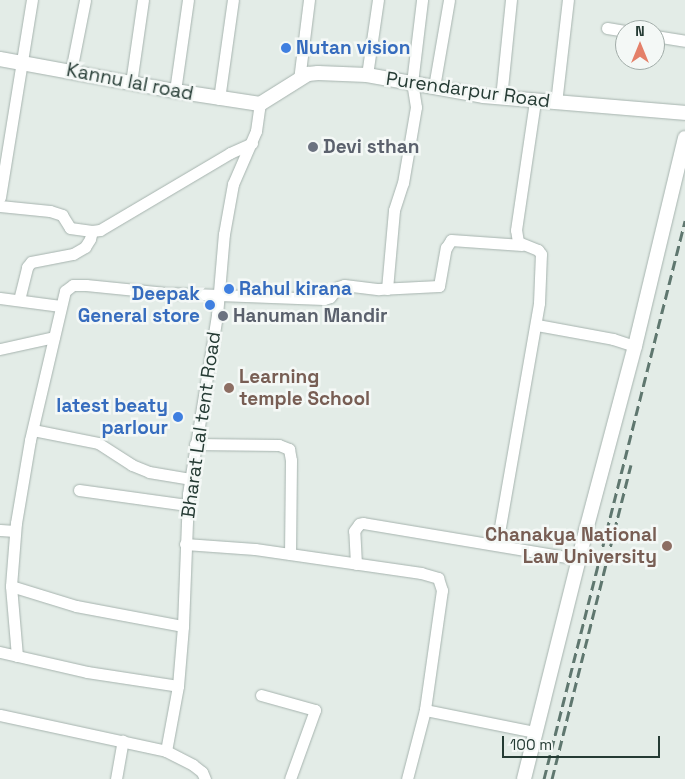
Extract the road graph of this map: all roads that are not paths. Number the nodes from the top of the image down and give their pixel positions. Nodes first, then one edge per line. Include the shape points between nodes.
1 (32, 0) edge
2 (85, 0) edge
3 (143, 0) edge
4 (188, 0) edge
5 (233, 0) edge
6 (309, 0) edge
7 (378, 0) edge
8 (422, 0) edge
9 (449, 0) edge
10 (511, 0) edge
11 (568, 0) edge
12 (608, 28) dead end
13 (615, 29) edge
14 (665, 38) edge
15 (685, 41) edge
16 (0, 58) edge
17 (20, 62) junction
18 (71, 70) junction
19 (367, 75) junction
20 (299, 80) junction
21 (131, 83) junction
22 (412, 83) junction
23 (434, 87) junction
24 (175, 91) junction
25 (219, 98) junction
26 (501, 98) junction
27 (535, 101) junction
28 (556, 102) junction
29 (260, 104) junction
30 (685, 112) edge
31 (5, 137) edge
32 (685, 138) edge
33 (252, 143) junction
34 (3, 165) edge
35 (0, 197) edge
36 (0, 206) edge
37 (92, 231) junction
38 (522, 245) junction
39 (387, 289) junction
40 (218, 296) junction
41 (0, 298) edge
42 (20, 300) junction
43 (60, 306) junction
44 (537, 325) junction
45 (54, 337) junction
46 (635, 346) junction
47 (0, 349) edge
48 (33, 430) junction
49 (195, 444) junction
50 (191, 479) junction
51 (79, 490) dead end
52 (187, 505) junction
53 (0, 530) edge
54 (15, 531) junction
55 (185, 544) junction
56 (497, 544) junction
57 (290, 554) junction
58 (578, 559) junction
59 (356, 564) junction
60 (11, 586) junction
61 (183, 626) junction
62 (0, 652) edge
63 (17, 656) junction
64 (178, 686) junction
65 (261, 695) dead end
66 (425, 710) junction
67 (0, 716) edge
68 (535, 732) junction
69 (123, 740) junction
70 (166, 751) junction
71 (202, 777) edge
72 (116, 779) edge
73 (290, 779) edge
74 (407, 779) edge
75 (524, 779) edge

1 - 17 street
2 - 18 street
3 - 21 street
4 - 24 street
5 - 25 street
6 - 20 street
7 - 19 street
8 - 22 street
9 - 23 street
10 - 26 street
11 - 28 street
12 - 13 street
14 - 15 street
16 - 17 street, Kannu lal road
17 - 18 street, Kannu lal road
17 - 31 street
18 - 21 street, Kannu lal road
19 - 20 street, Purendarpur Road via 318,73 308,74
19 - 22 street, Purendarpur Road
20 - 29 street, Purendarpur Road
21 - 24 street, Kannu lal road
22 - 23 street, Purendarpur Road
22 - 39 street via 416,107 403,183 394,210
23 - 26 street, Purendarpur Road
24 - 25 street, Kannu lal road
25 - 29 street, Kannu lal road
26 - 27 street, Purendarpur Road
27 - 28 street, Purendarpur Road
27 - 38 street via 516,230 518,242
28 - 30 street, Purendarpur Road
29 - 33 street, Bharat Lal tent Road
31 - 34 street
32 - 46 street
33 - 37 street via 109,226
33 - 40 street, Bharat Lal tent Road via 237,173 231,195
34 - 35 street
36 - 37 street via 57,213 70,228
37 - 42 street via 90,240 73,254 31,262
38 - 39 street via 451,240 446,248 439,286
38 - 44 street via 541,254
39 - 40 street via 344,285 324,299
40 - 43 street via 73,285 65,291
40 - 49 street, Bharat Lal tent Road
41 - 42 street
42 - 43 street
43 - 45 street
44 - 46 street
44 - 56 street
45 - 47 street
45 - 48 street
46 - 58 street
48 - 50 street via 98,443 124,461 148,472
48 - 54 street
49 - 50 street, Bharat Lal tent Road
49 - 57 street via 280,445 289,449
50 - 52 street, Bharat Lal tent Road
51 - 52 street
52 - 55 street, Bharat Lal tent Road
53 - 54 street
54 - 60 street
55 - 57 street
55 - 61 street, Bharat Lal tent Road
56 - 58 street
56 - 59 street via 359,524 354,531
57 - 59 street
58 - 68 street
59 - 66 street via 422,573 438,578 442,584
60 - 61 street via 106,613
60 - 63 street
61 - 64 street, Bharat Lal tent Road
62 - 63 street
63 - 64 street via 87,672
64 - 70 street, Bharat Lal tent Road
65 - 73 street via 315,710
66 - 68 street
66 - 74 street
67 - 69 street
68 - 75 street
69 - 70 street
69 - 72 street
70 - 71 street via 193,764

